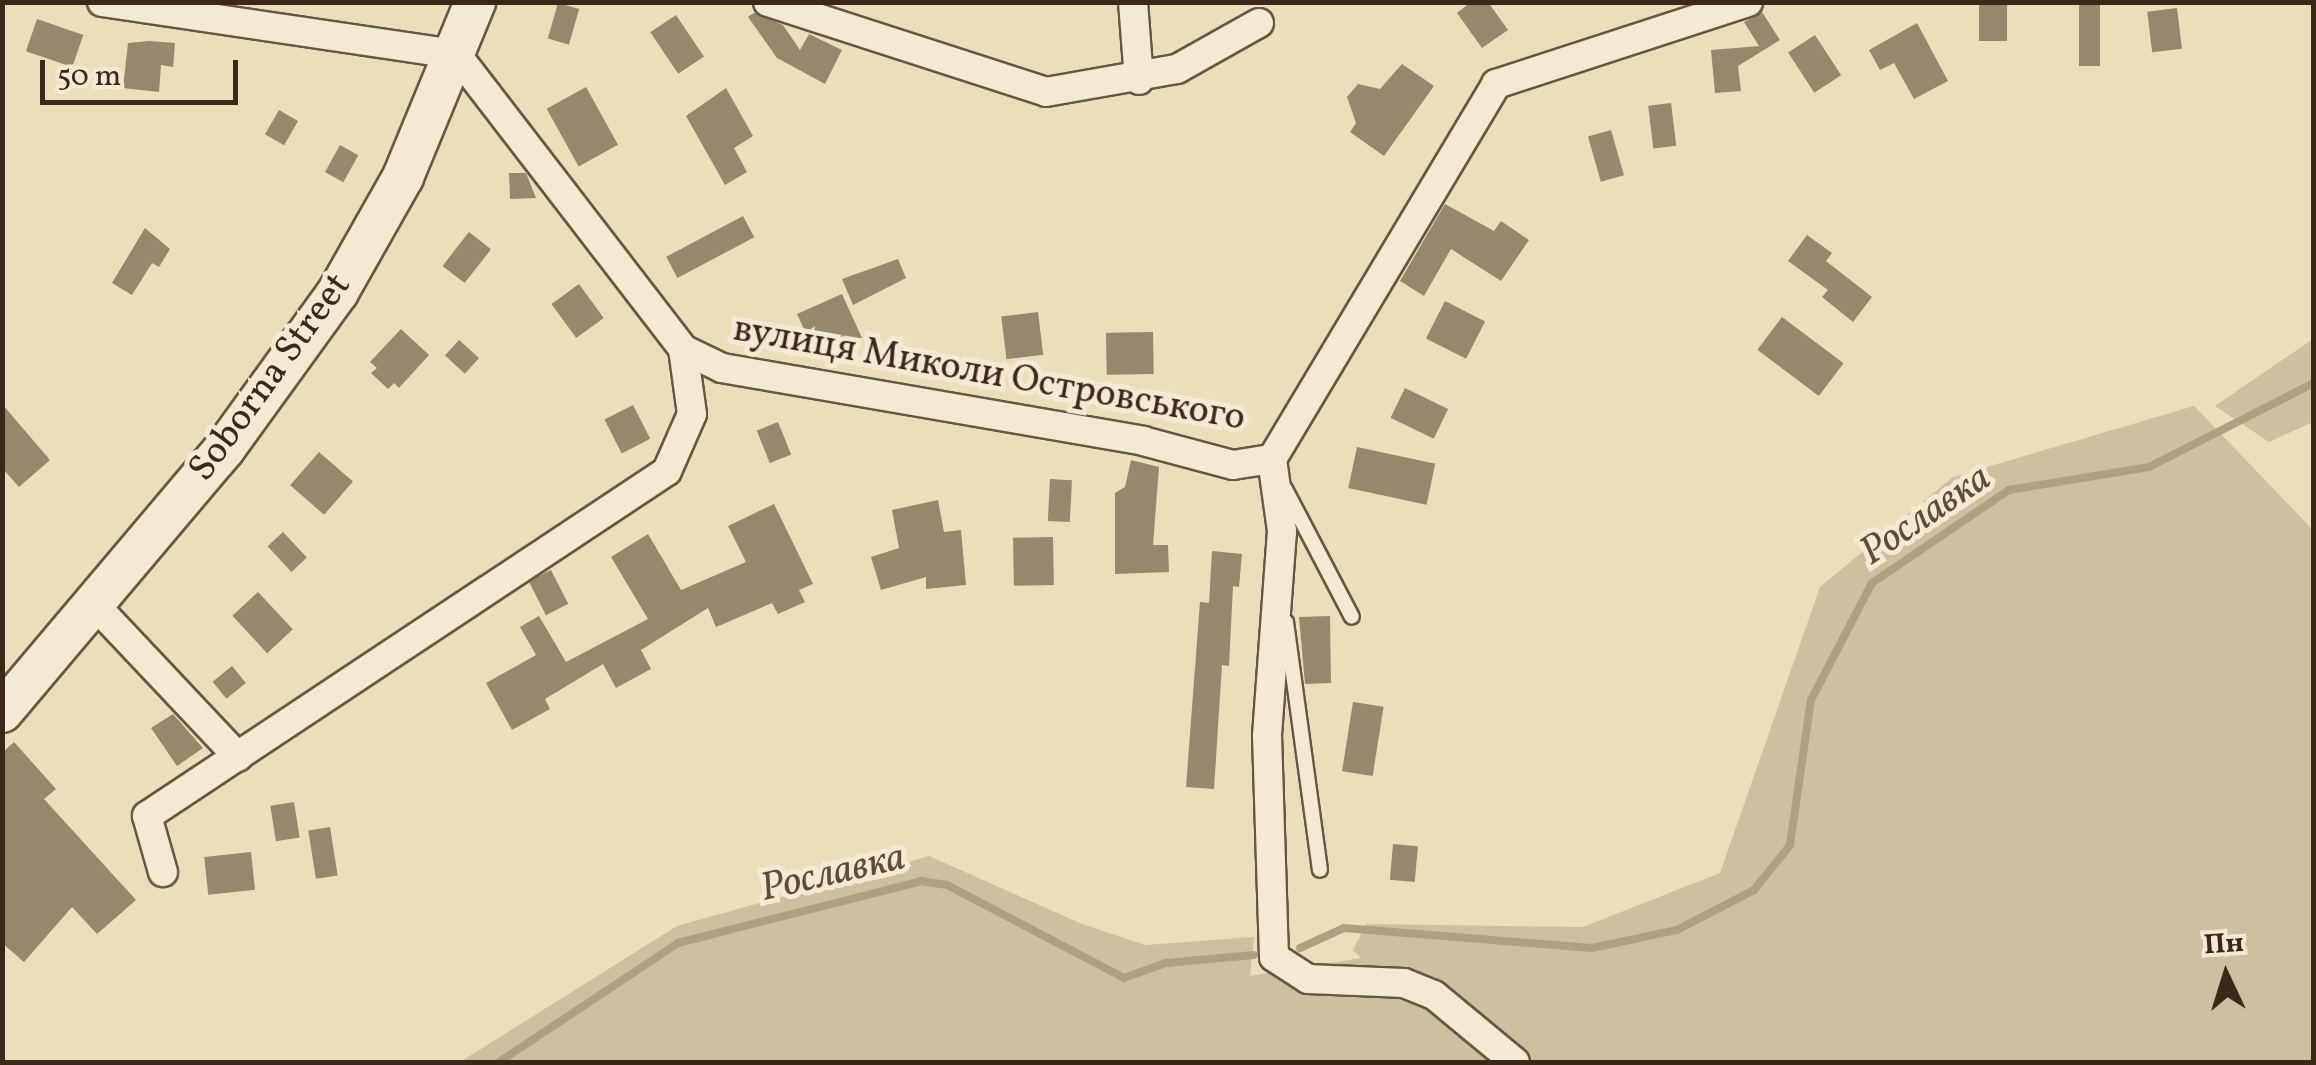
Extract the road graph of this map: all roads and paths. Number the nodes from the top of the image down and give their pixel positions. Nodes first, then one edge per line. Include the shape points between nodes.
1 (102, 2) edge
2 (474, 2) edge
3 (768, 2) edge
4 (1133, 2) edge
5 (1748, 2) edge
6 (1258, 23) dead end
7 (456, 54) junction
8 (1139, 80) junction
9 (683, 349) junction
10 (1272, 459) junction
11 (1278, 577) junction
12 (94, 604) junction
13 (1352, 616) dead end
14 (2, 712) edge
15 (238, 758) junction
16 (1320, 870) dead end
17 (163, 872) dead end
18 (1515, 1062) edge

1 - 7 street
2 - 7 street, Soborna Street
3 - 8 street via 1046,92
4 - 8 street
5 - 10 street, вулиця Миколи Островського via 1496,84
6 - 8 street via 1177,69
7 - 9 street
7 - 12 street, Soborna Street via 403,177 338,292 225,448
9 - 10 street, вулиця Миколи Островського via 722,368 1143,441 1233,465
9 - 15 street, вулиця Миколи Островського via 692,414 667,470
10 - 11 street via 1282,531
10 - 13 lane via 1310,547
11 - 16 lane
11 - 18 street via 1266,735 1274,957 1308,979 1404,982 1434,995
12 - 14 street, Soborna Street
12 - 15 street
15 - 17 street, вулиця Миколи Островського via 147,816

